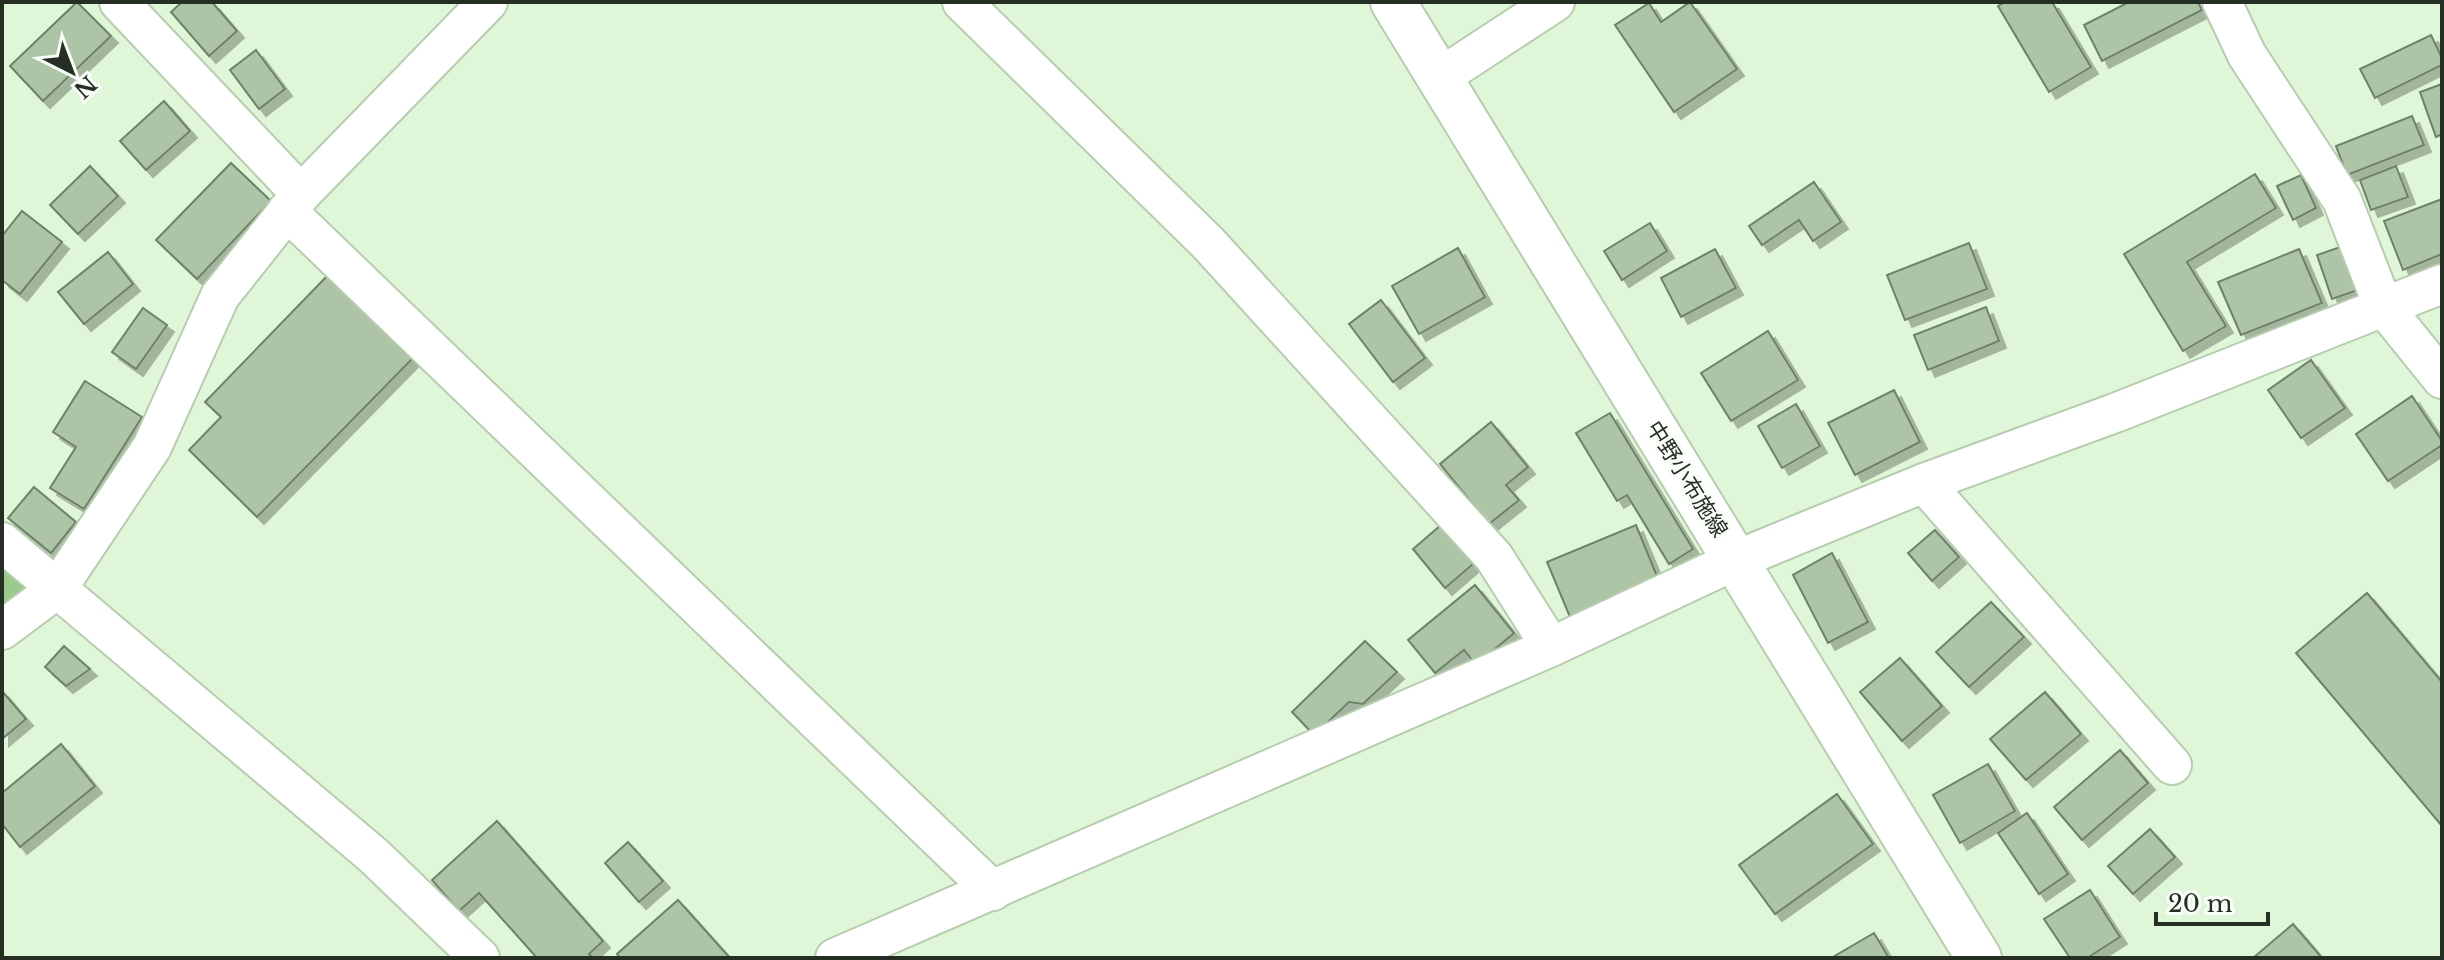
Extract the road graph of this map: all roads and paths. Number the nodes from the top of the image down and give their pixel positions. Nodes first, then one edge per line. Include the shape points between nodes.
1 (119, 2) edge
2 (488, 2) edge
3 (962, 2) edge
4 (1393, 2) edge
5 (1555, 2) edge
6 (2222, 2) edge
7 (1439, 78) junction
8 (294, 203) junction
9 (2442, 284) edge
10 (2383, 306) junction
11 (2442, 379) edge
12 (1924, 483) junction
13 (2, 542) edge
14 (1736, 560) junction
15 (57, 589) junction
16 (2, 630) edge
17 (1551, 647) junction
18 (2172, 765) dead end
19 (993, 891) junction
20 (480, 958) edge
21 (835, 958) edge
22 (1979, 958) edge

1 - 8 street
2 - 8 street
3 - 17 street via 1208,243 1494,557
4 - 7 main road, 中野小布施線
5 - 7 street
6 - 10 street via 2247,55 2342,200
7 - 14 main road, 中野小布施線
8 - 15 street via 220,296 152,447
8 - 19 street
9 - 10 street
10 - 11 street
10 - 12 street
12 - 14 street
12 - 18 street
13 - 15 street
14 - 17 street
14 - 22 main road, 中野小布施線
15 - 16 street
15 - 20 street via 374,856
17 - 19 street
19 - 21 street

